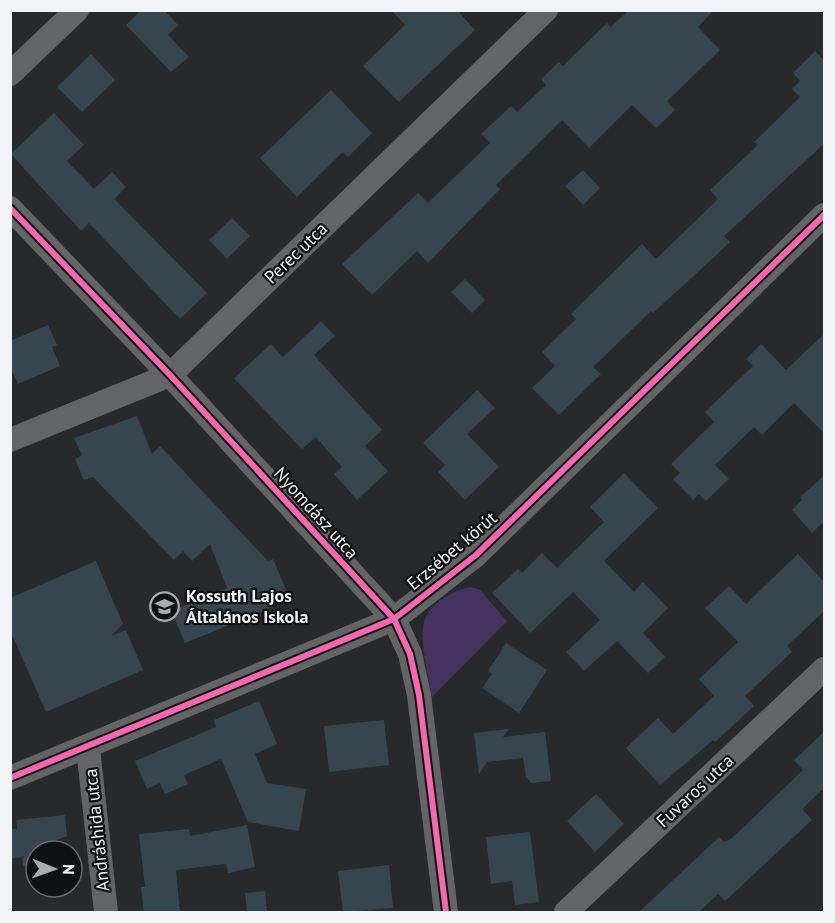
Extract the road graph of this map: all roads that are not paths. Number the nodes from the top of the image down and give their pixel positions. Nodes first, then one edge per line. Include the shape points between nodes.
1 (77, 10) edge
2 (546, 10) edge
3 (10, 74) edge
4 (10, 208) edge
5 (825, 215) edge
6 (170, 375) junction
7 (10, 440) edge
8 (394, 619) junction
9 (825, 669) edge
10 (88, 748) junction
11 (10, 778) edge
12 (106, 912) edge
13 (446, 912) edge
14 (566, 912) edge

1 - 3 street
2 - 6 street, Perec utca
4 - 6 street, Nyomdász utca
5 - 8 street, Erzsébet körút via 476,555
6 - 7 street, Perec utca
6 - 8 street, Nyomdász utca
8 - 10 street, Erzsébet körút
8 - 13 street, Nyomdász utca via 410,654 419,695
9 - 14 street, Fuvaros utca
10 - 11 street, Erzsébet körút
10 - 12 street, Andráshida utca

